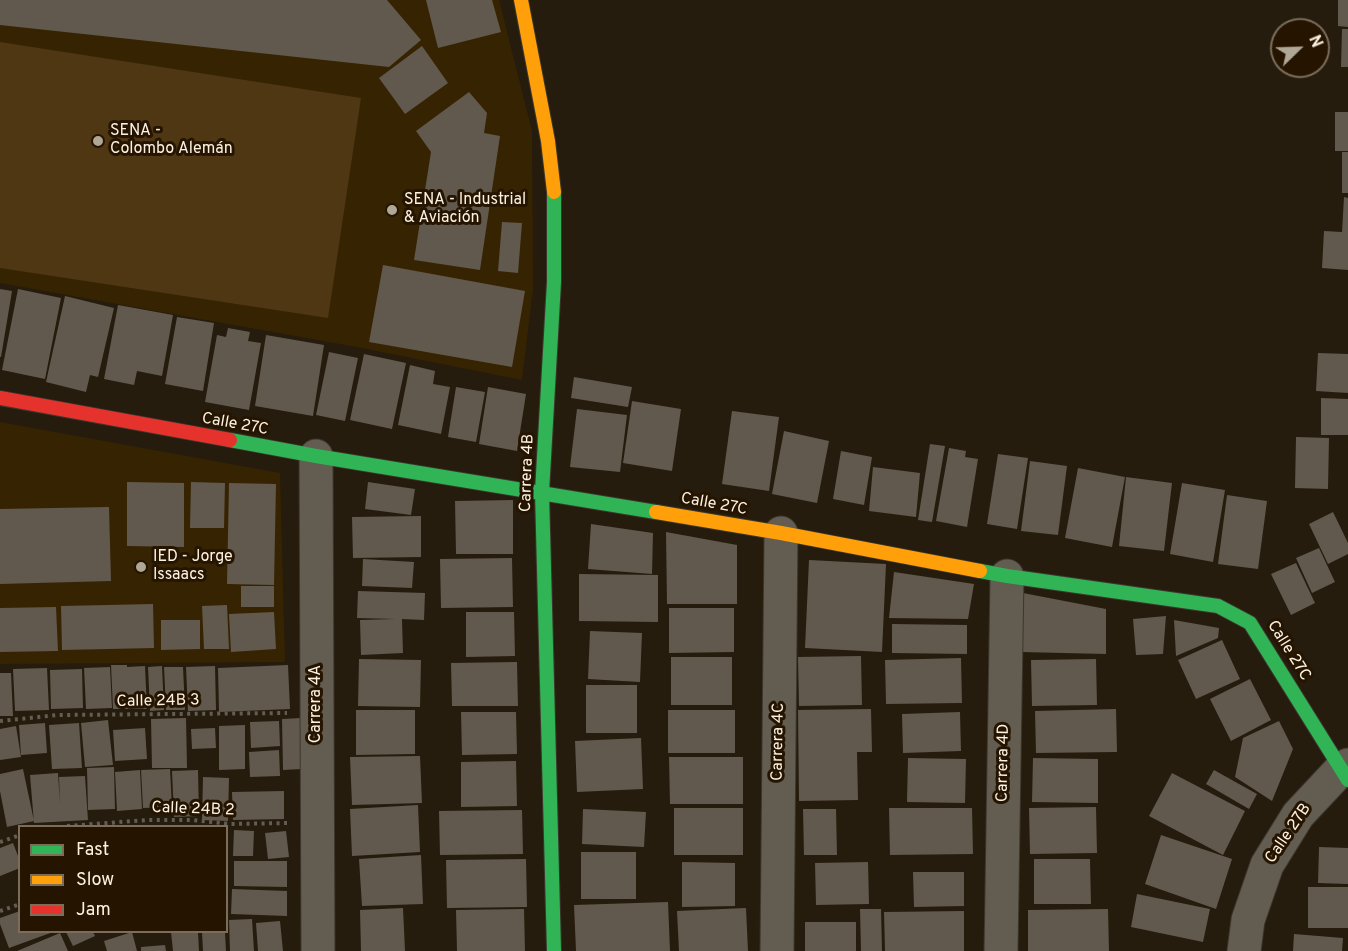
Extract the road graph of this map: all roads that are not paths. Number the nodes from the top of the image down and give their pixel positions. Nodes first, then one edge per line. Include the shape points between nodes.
1 (521, 0) edge
2 (0, 398) edge
3 (316, 456) junction
4 (542, 492) junction
5 (781, 533) junction
6 (1007, 576) junction
7 (1346, 771) edge
8 (318, 951) edge
9 (554, 951) edge
10 (777, 951) edge
11 (1001, 951) edge
12 (1244, 951) edge

1 - 4 street, Carrera 4B via 548,141 554,196 554,282
2 - 3 street, Calle 27C
3 - 4 street, Calle 27C
3 - 8 street, Carrera 4A
4 - 5 street, Calle 27C
4 - 9 street, Carrera 4B
5 - 6 street, Calle 27C
5 - 10 street, Carrera 4C
6 - 7 street, Calle 27C via 1218,606 1250,623
6 - 11 street, Carrera 4D
7 - 12 street, Calle 27B via 1299,815 1267,864 1248,920

